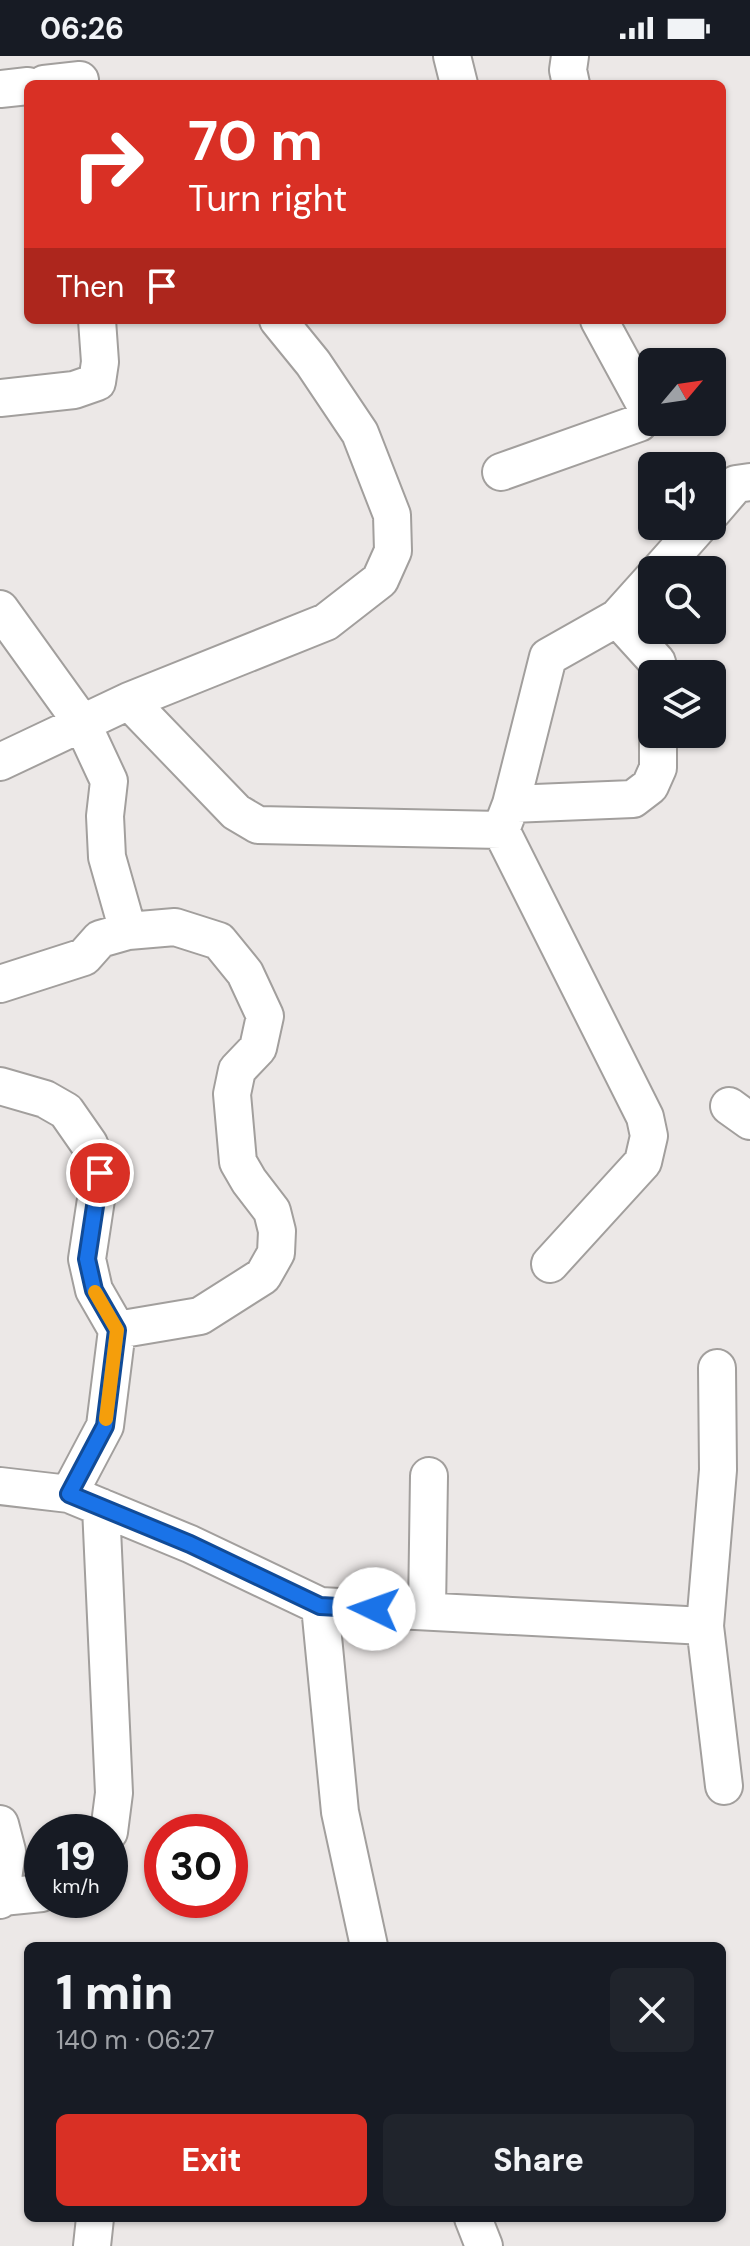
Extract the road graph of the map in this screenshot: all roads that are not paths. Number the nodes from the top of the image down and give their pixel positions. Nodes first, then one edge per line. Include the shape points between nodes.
1 (452, 56) edge
2 (570, 56) edge
3 (81, 73) edge
4 (57, 80) edge
5 (458, 80) edge
6 (570, 80) edge
7 (24, 86) edge
8 (0, 89) edge
9 (97, 324) edge
10 (281, 324) edge
11 (601, 324) edge
12 (0, 398) edge
13 (501, 472) dead end
14 (750, 482) edge
15 (726, 496) edge
16 (687, 540) edge
17 (672, 556) edge
18 (638, 595) edge
19 (0, 609) edge
20 (617, 618) junction
21 (655, 660) edge
22 (129, 701) junction
23 (82, 723) junction
24 (658, 748) edge
25 (0, 762) edge
26 (506, 817) junction
27 (128, 931) junction
28 (0, 984) edge
29 (0, 1086) edge
30 (550, 1264) dead end
31 (117, 1330) junction
32 (717, 1368) dead end
33 (429, 1476) dead end
34 (0, 1486) edge
35 (85, 1501) junction
36 (320, 1606) junction
37 (427, 1611) junction
38 (705, 1626) junction
39 (724, 1786) dead end
40 (111, 1814) edge
41 (0, 1824) edge
42 (24, 1896) edge
43 (1, 1899) edge
44 (368, 1942) edge
45 (95, 2222) edge
46 (475, 2222) edge
47 (92, 2246) edge
48 (484, 2246) edge

1 - 5 street
2 - 6 street
3 - 4 street
7 - 8 street
9 - 12 street via 97,382 74,390
10 - 22 street via 360,433 392,515 393,551 380,580 326,622
11 - 13 street via 648,410 639,423
14 - 15 street via 736,484
16 - 17 street
18 - 20 street
19 - 23 street
20 - 21 street
20 - 26 street via 548,657
22 - 23 street
22 - 26 street via 236,812 258,825
23 - 25 street
23 - 27 street via 109,781 107,857
24 - 26 street via 658,768 650,786 633,799
26 - 30 street via 645,1117 649,1136 643,1162
27 - 28 street via 100,939 84,957
27 - 31 street via 175,927 219,941 245,973 265,1016 258,1048 237,1070 232,1094 238,1162 272,1211 276,1253 263,1276 200,1316
29 - 31 street via 66,1111 89,1144 100,1173 87,1259 94,1290
31 - 35 street via 105,1426
32 - 38 street via 718,1470
33 - 37 street
34 - 35 street
35 - 36 street
35 - 40 street via 114,1793
36 - 37 street
36 - 44 street via 340,1812
37 - 38 street
38 - 39 street
41 - 43 street via 7,1851
42 - 43 street
45 - 47 street
46 - 48 street

